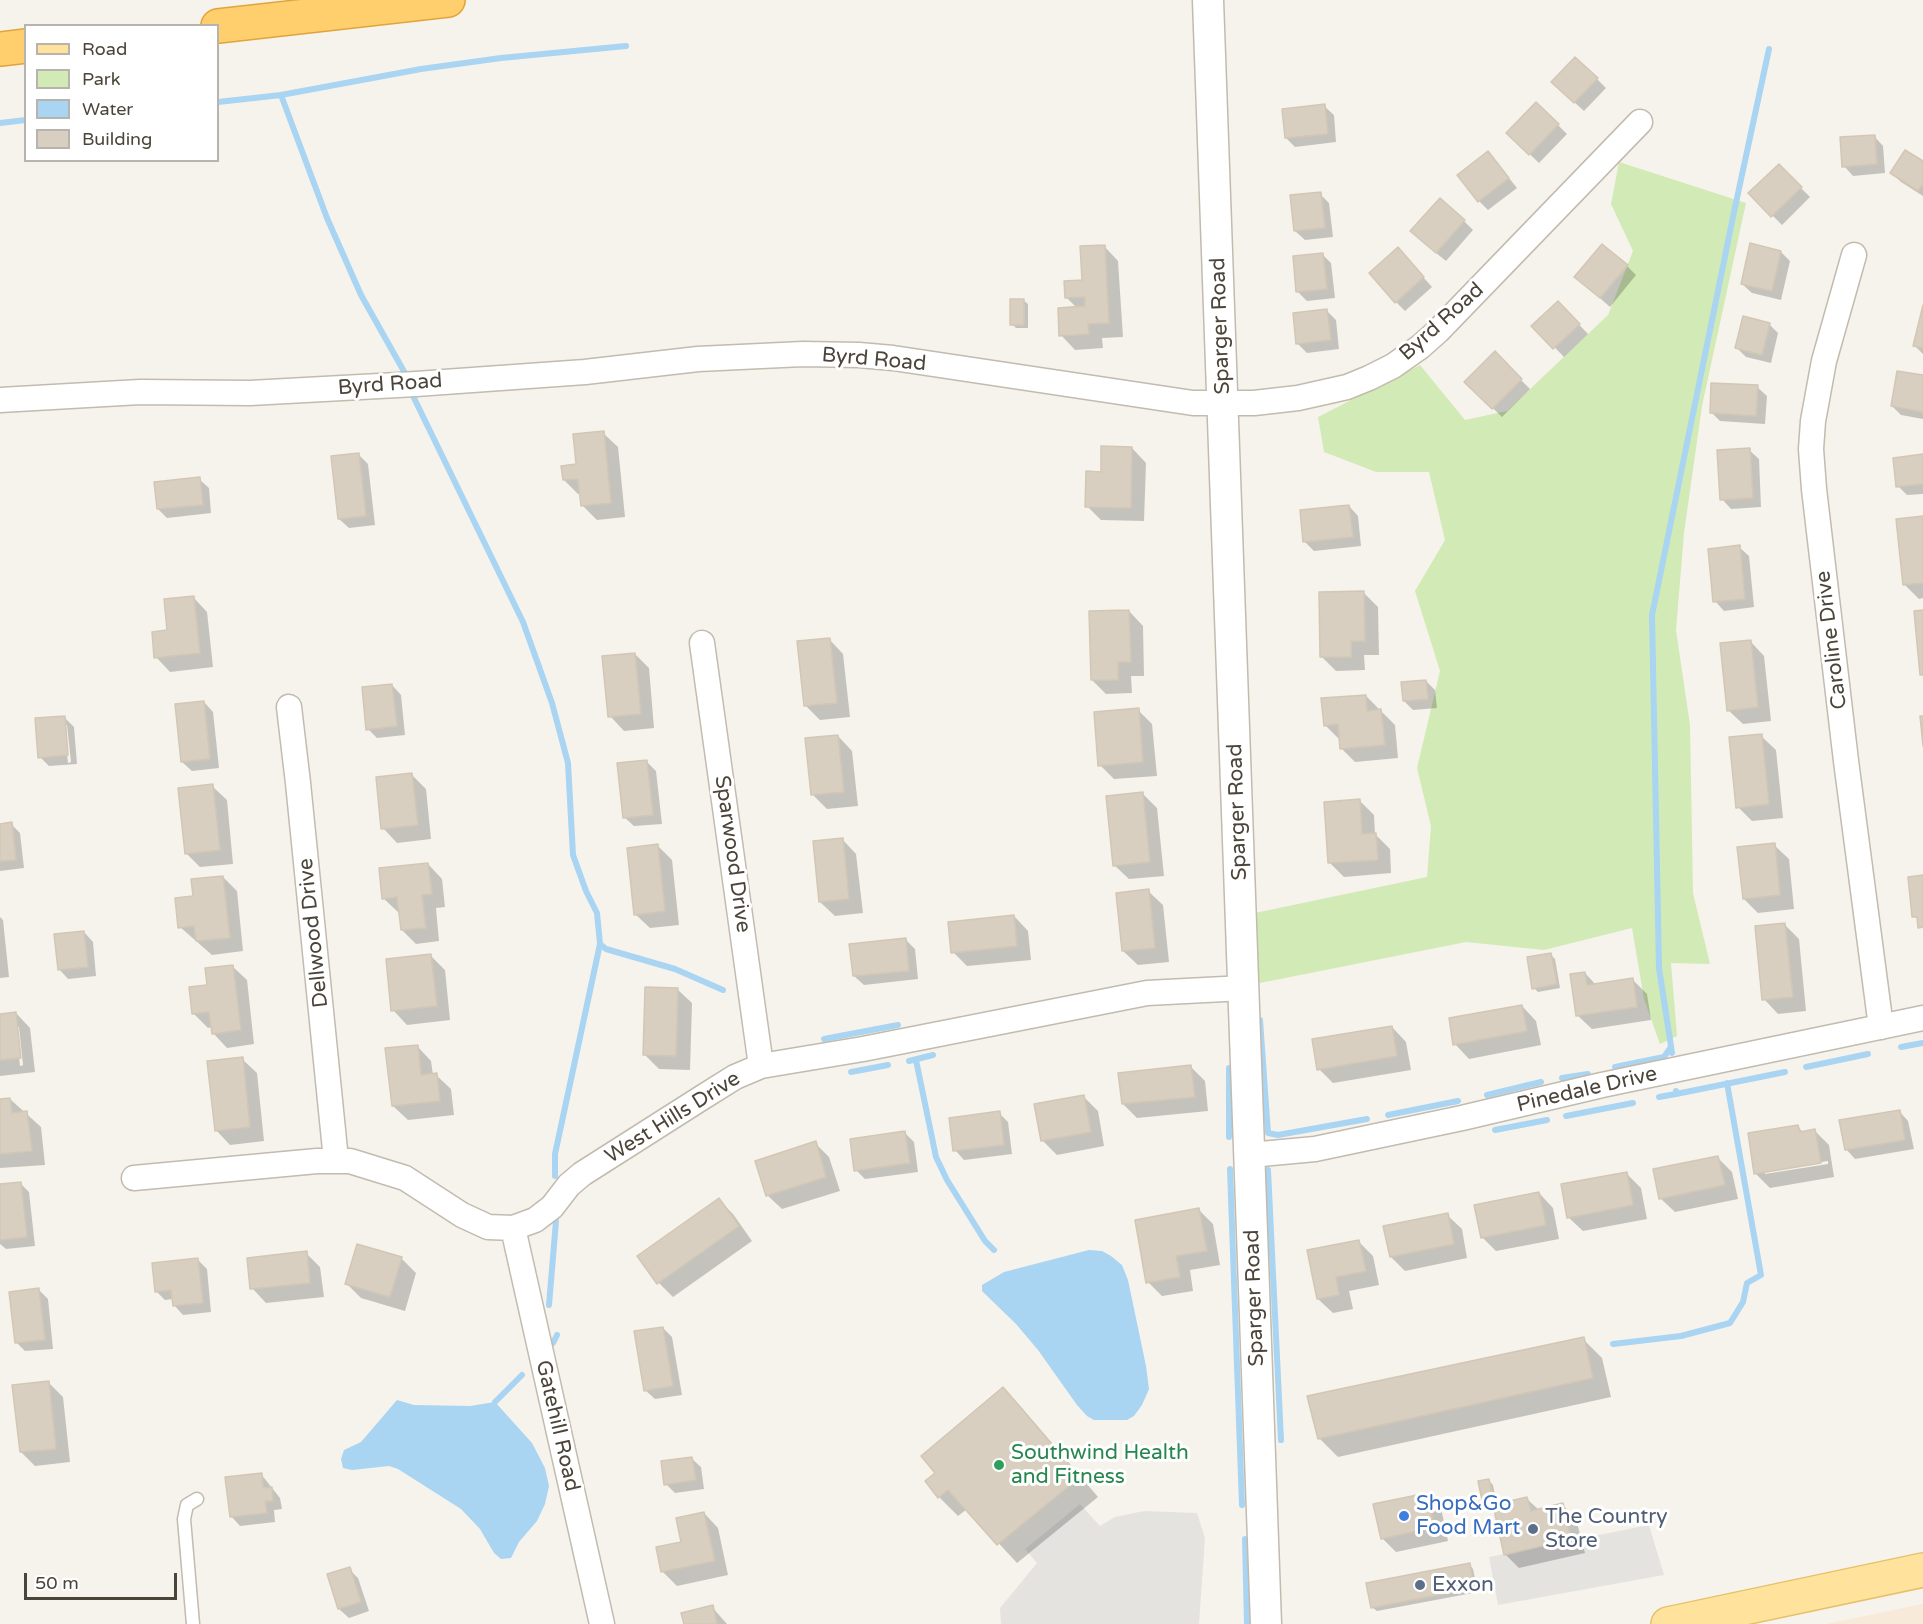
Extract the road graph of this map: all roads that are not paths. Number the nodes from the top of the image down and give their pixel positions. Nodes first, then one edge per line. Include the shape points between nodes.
1 (448, 0) edge
2 (1208, 11) edge
3 (219, 26) edge
4 (24, 46) edge
5 (0, 49) edge
6 (1640, 122) dead end
7 (1854, 255) dead end
8 (0, 400) edge
9 (1224, 404) junction
10 (702, 643) dead end
11 (289, 707) dead end
12 (1244, 988) junction
13 (1923, 1018) edge
14 (1881, 1027) junction
15 (761, 1066) junction
16 (1250, 1155) junction
17 (336, 1160) junction
18 (134, 1178) dead end
19 (513, 1228) junction
20 (197, 1499) dead end
21 (1923, 1570) edge
22 (1703, 1621) edge
23 (193, 1624) edge
24 (602, 1624) edge
25 (1266, 1624) edge
26 (1668, 1624) edge

1 - 3 highway
2 - 9 street, Sparger Road
4 - 5 highway
6 - 9 street, Byrd Road via 1438,331 1393,366 1347,387 1320,394
7 - 14 street, Caroline Drive via 1822,370 1811,449
8 - 9 street, Byrd Road via 416,384 698,359 803,354 892,358 1193,403
9 - 12 street, Sparger Road
10 - 15 street, Sparwood Drive
11 - 17 street, Dellwood Drive
12 - 15 street, West Hills Drive via 1147,993
12 - 16 street, Sparger Road
13 - 14 street, Pinedale Drive
14 - 16 street, Pinedale Drive via 1315,1149
15 - 19 street, West Hills Drive via 735,1077 582,1174 552,1207 535,1220
16 - 25 street, Sparger Road
17 - 18 street, West Hills Drive
17 - 19 street, West Hills Drive via 405,1178 488,1227
19 - 24 street, Gatehill Road
20 - 23 lane via 187,1505 184,1519
21 - 22 main road
22 - 26 main road

